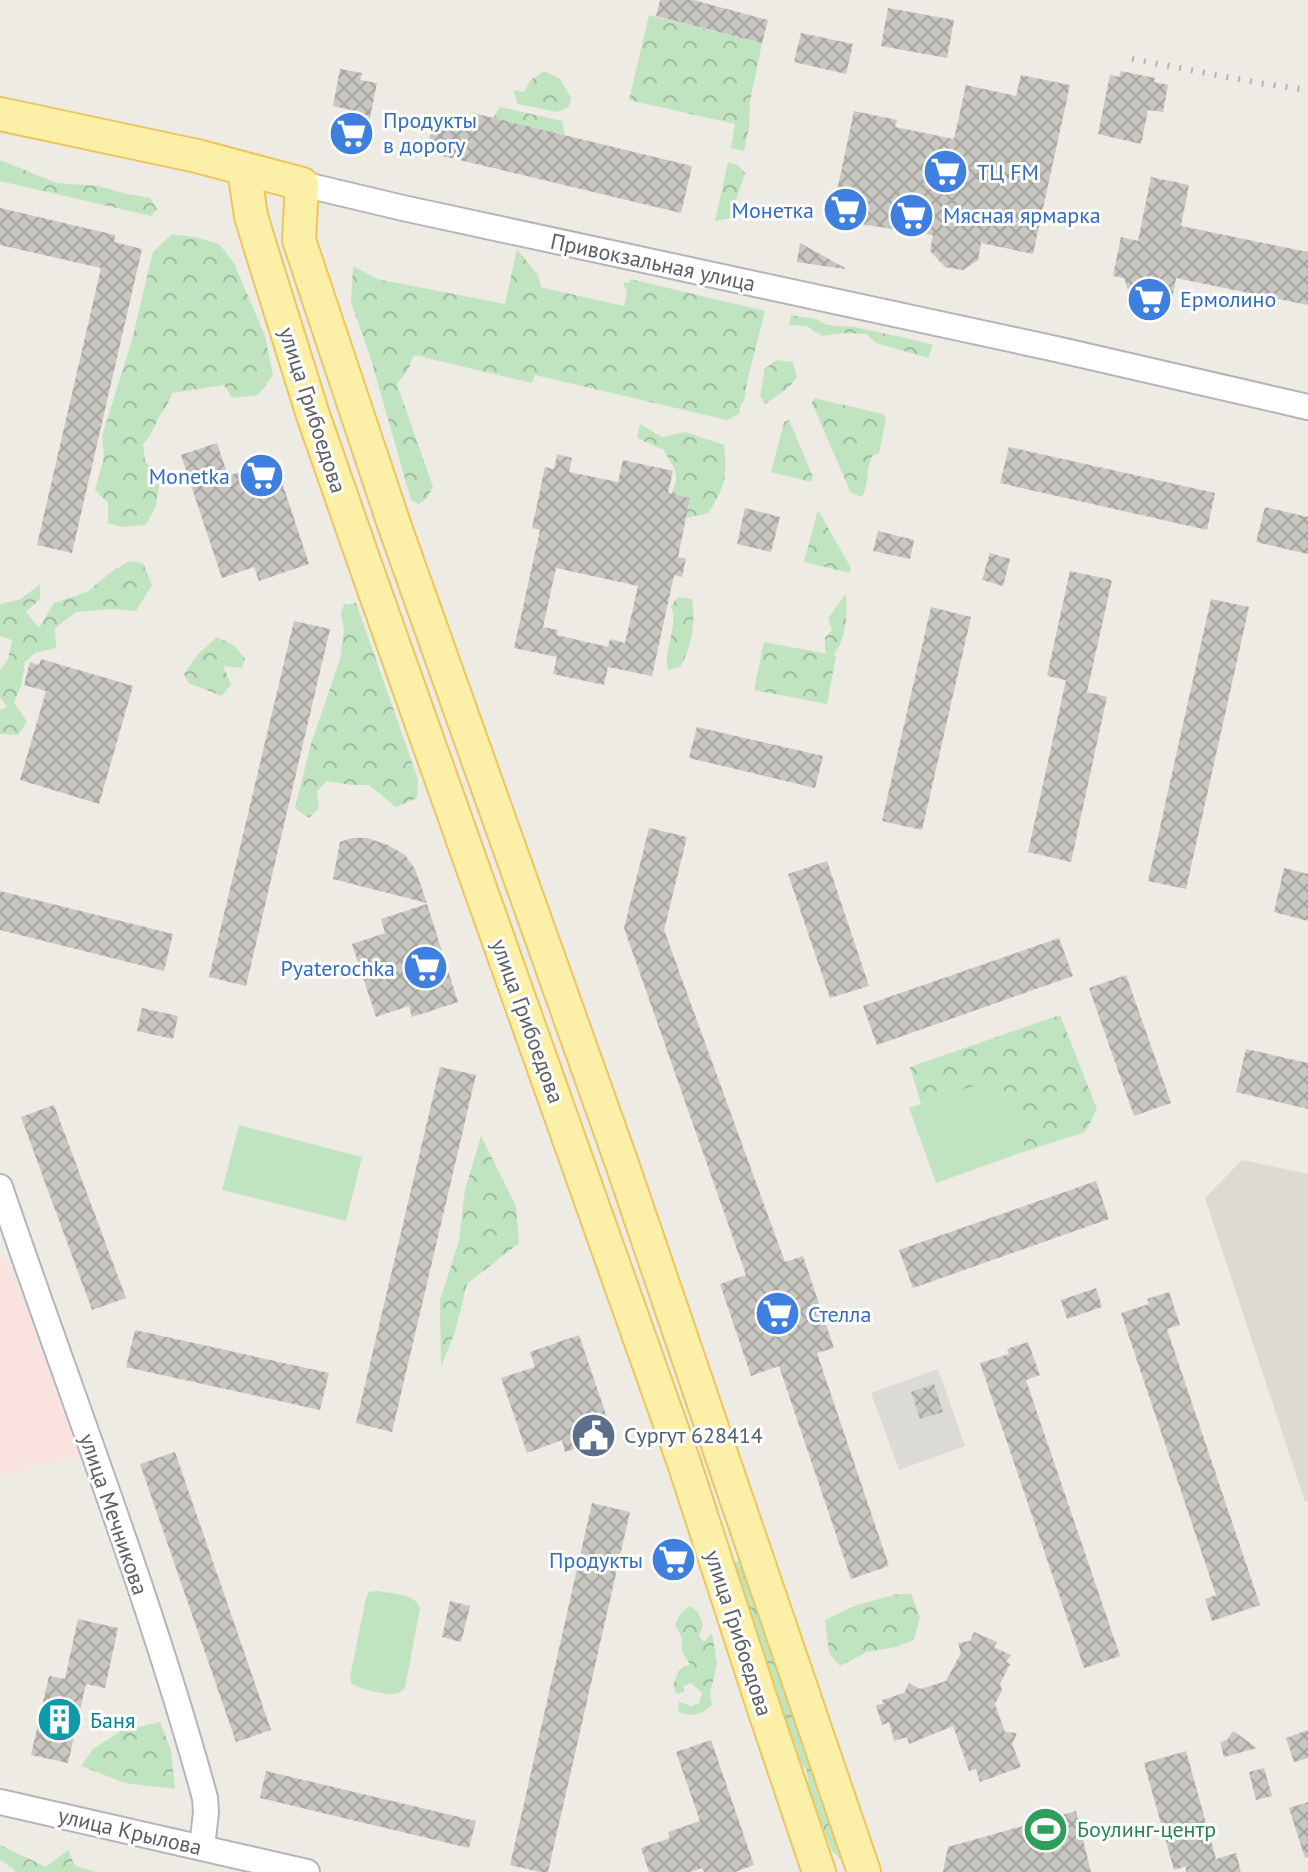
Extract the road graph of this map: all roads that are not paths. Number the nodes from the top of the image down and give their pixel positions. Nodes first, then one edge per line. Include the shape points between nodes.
1 (0, 114) edge
2 (244, 169) junction
3 (302, 184) junction
4 (1308, 407) edge
5 (0, 1187) edge
6 (0, 1802) edge
7 (202, 1847) junction
8 (307, 1872) edge
9 (819, 1872) edge
10 (864, 1872) edge

1 - 2 main road, Привокзальная улица
2 - 3 main road, Привокзальная улица
2 - 9 main road, улица Грибоедова via 251,216 313,415 684,1463
3 - 4 street, Привокзальная улица
3 - 10 main road, улица Грибоедова via 299,240
5 - 7 street, улица Мечникова via 176,1695 205,1798
6 - 7 street, улица Крылова
7 - 8 street, улица Крылова

